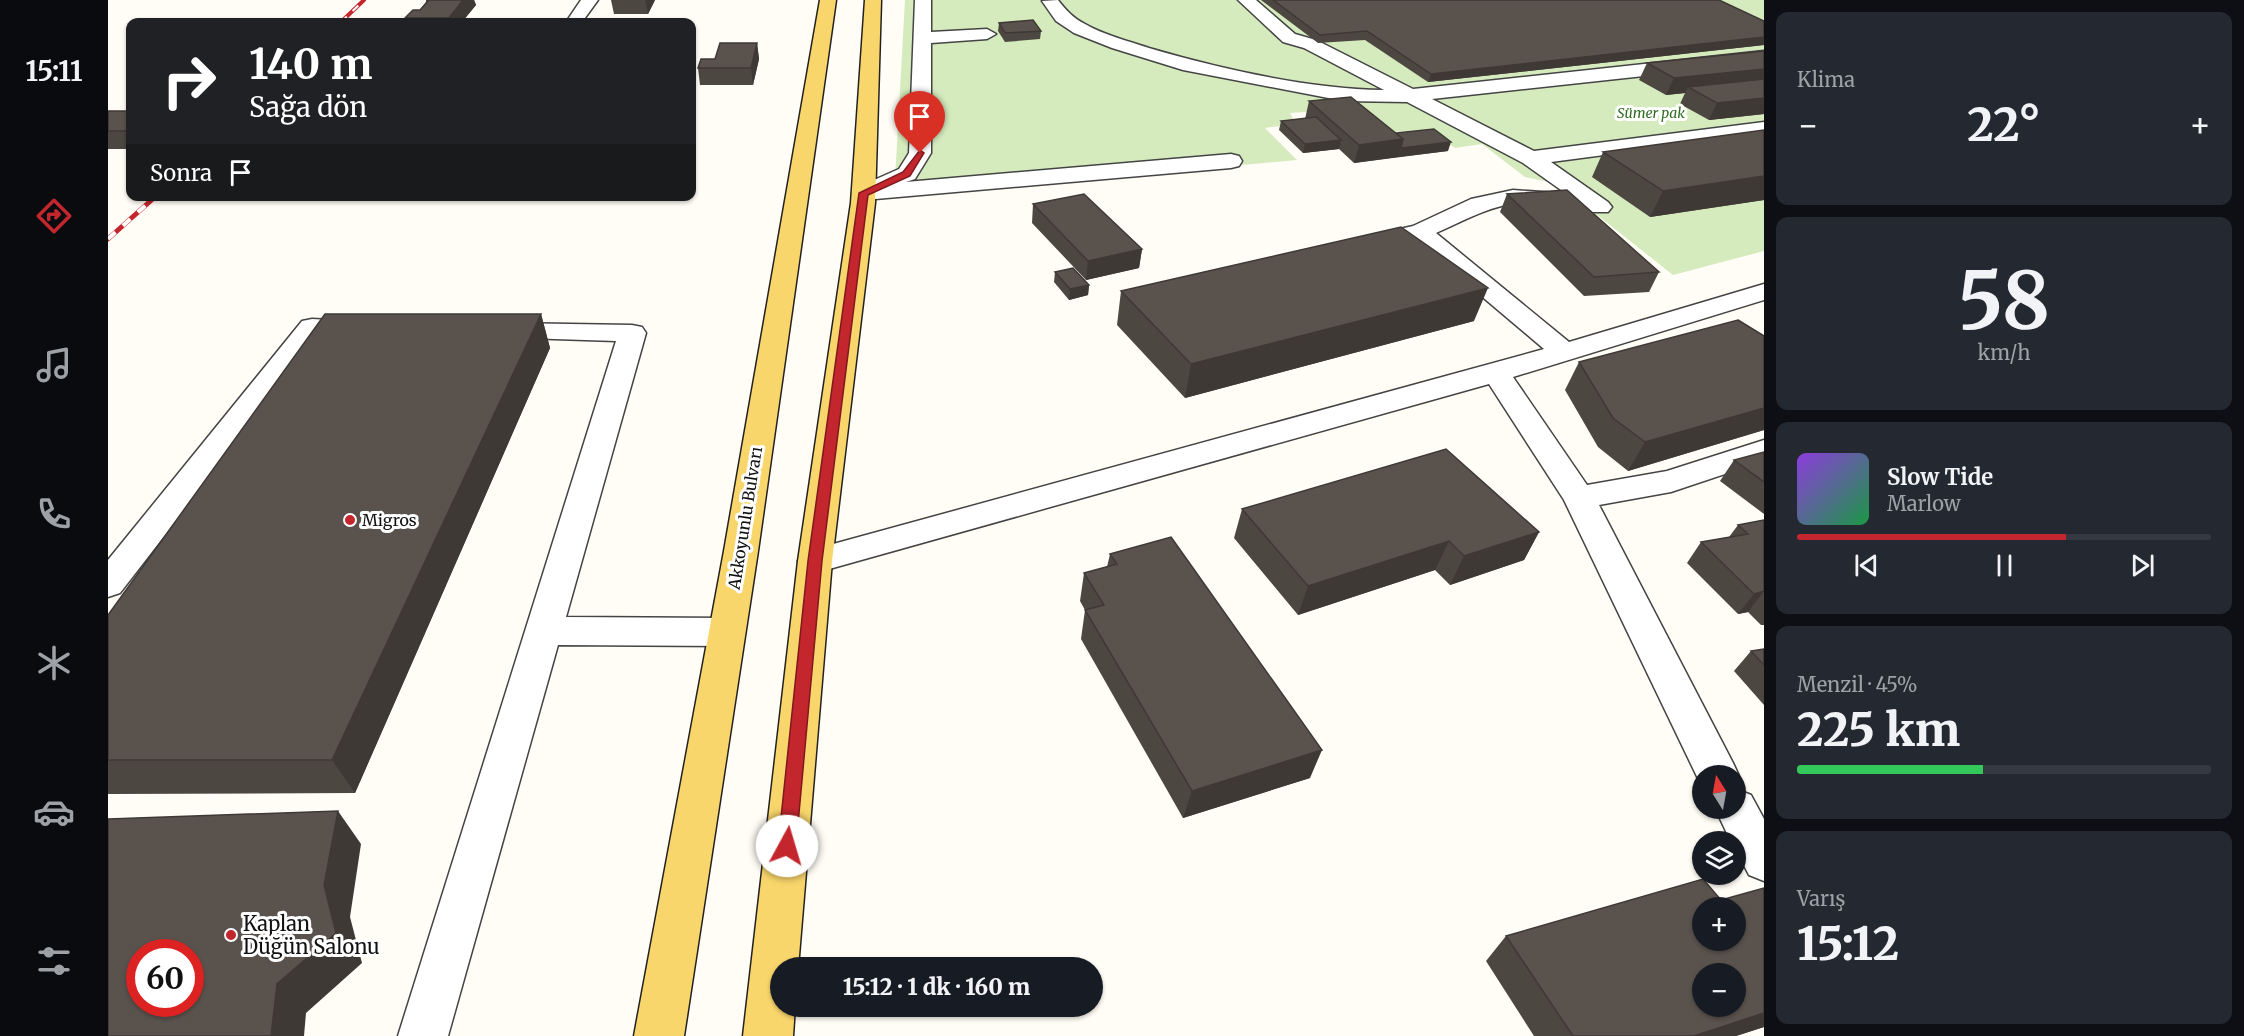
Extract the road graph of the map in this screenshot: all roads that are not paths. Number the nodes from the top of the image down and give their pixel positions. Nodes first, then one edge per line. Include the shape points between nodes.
1 (590, 0) edge
2 (828, 0) edge
3 (873, 0) edge
4 (923, 0) edge
5 (1246, 0) edge
6 (1050, 1) edge
7 (577, 18) edge
8 (987, 34) dead end
9 (924, 38) junction
10 (1764, 57) edge
11 (1407, 96) junction
12 (1764, 128) edge
13 (1764, 145) edge
14 (1532, 158) junction
15 (1231, 161) dead end
16 (1551, 172) junction
17 (864, 193) junction
18 (1556, 198) edge
19 (1600, 207) dead end
20 (1420, 232) junction
21 (1351, 248) edge
22 (1764, 292) edge
23 (383, 328) edge
24 (478, 330) edge
25 (1563, 351) junction
26 (1496, 373) junction
27 (1764, 450) edge
28 (1579, 498) junction
29 (815, 561) junction
30 (108, 584) edge
31 (543, 631) junction
32 (727, 632) junction
33 (1712, 765) edge
34 (1742, 819) edge
35 (1764, 861) edge
36 (423, 1036) edge
37 (659, 1036) edge
38 (768, 1036) edge

1 - 7 street
2 - 32 main road, Akkoyunlu Bulvarı
3 - 17 main road
4 - 9 street
5 - 11 street via 1289,38 1310,44
6 - 11 street via 1062,17 1080,29 1190,66 1344,95
8 - 9 street
9 - 17 street via 920,153 906,174
10 - 11 street
11 - 14 street
12 - 14 street
13 - 16 street
14 - 16 street
15 - 17 street
16 - 19 street
17 - 29 main road
18 - 20 street via 1512,197 1479,204
20 - 21 street
20 - 25 street
22 - 25 street
23 - 30 street via 312,327
24 - 31 street via 632,333
25 - 26 street
26 - 28 street
26 - 29 street
27 - 28 street via 1671,480
28 - 33 street
29 - 38 main road
31 - 32 street
31 - 36 street
32 - 37 main road, Akkoyunlu Bulvarı
34 - 35 street

